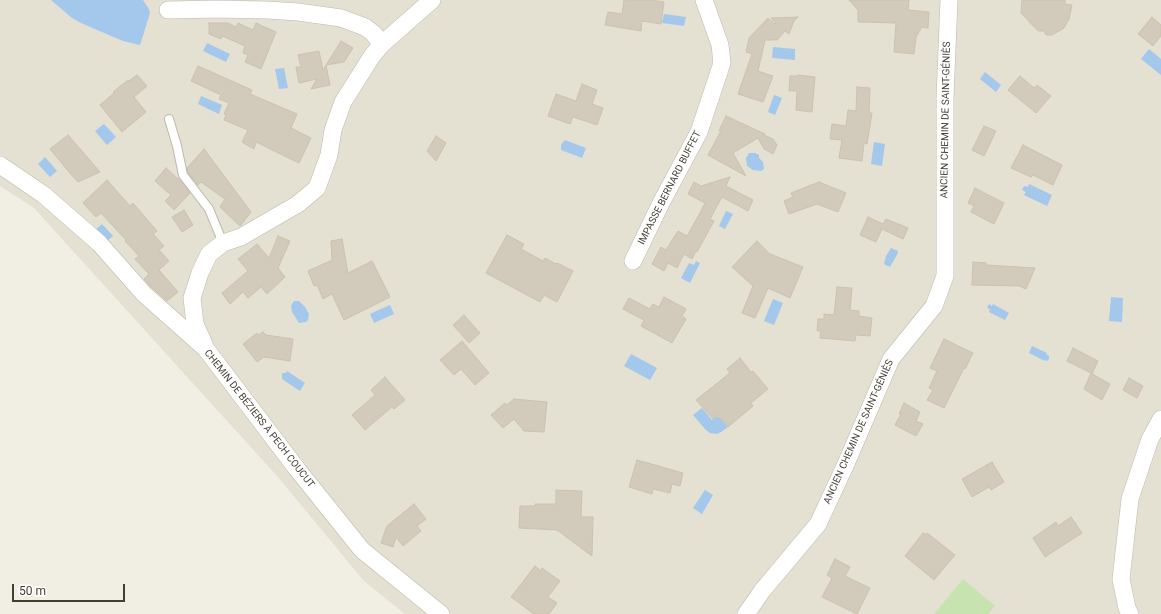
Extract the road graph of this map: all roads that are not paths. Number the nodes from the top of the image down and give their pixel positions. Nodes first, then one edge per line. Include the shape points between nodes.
1 (432, 0) edge
2 (704, 0) edge
3 (950, 0) edge
4 (168, 10) dead end
5 (382, 44) junction
6 (169, 119) dead end
7 (0, 165) edge
8 (222, 243) junction
9 (634, 261) dead end
10 (206, 349) junction
11 (1161, 419) edge
12 (441, 614) edge
13 (746, 614) edge
14 (1130, 614) edge

1 - 5 street
2 - 9 street, IMPASSE BERNARD BUFFET via 720,45 722,63 699,132
3 - 13 street, ANCIEN CHEMIN DE SAINT-GÉNIÈS via 945,98 945,276 934,306 891,359 818,524
4 - 5 street via 267,10 341,18 365,27
5 - 8 street via 343,102 317,188 298,204 241,237
6 - 8 lane via 184,175 209,209
7 - 10 street, CHEMIN DE BÉZIERS À PECH COUCUT via 44,195 99,243 144,294
8 - 10 street via 209,254 192,298 195,324
10 - 12 street, CHEMIN DE BÉZIERS À PECH COUCUT via 362,550
11 - 14 street via 1150,439 1130,499 1121,579

